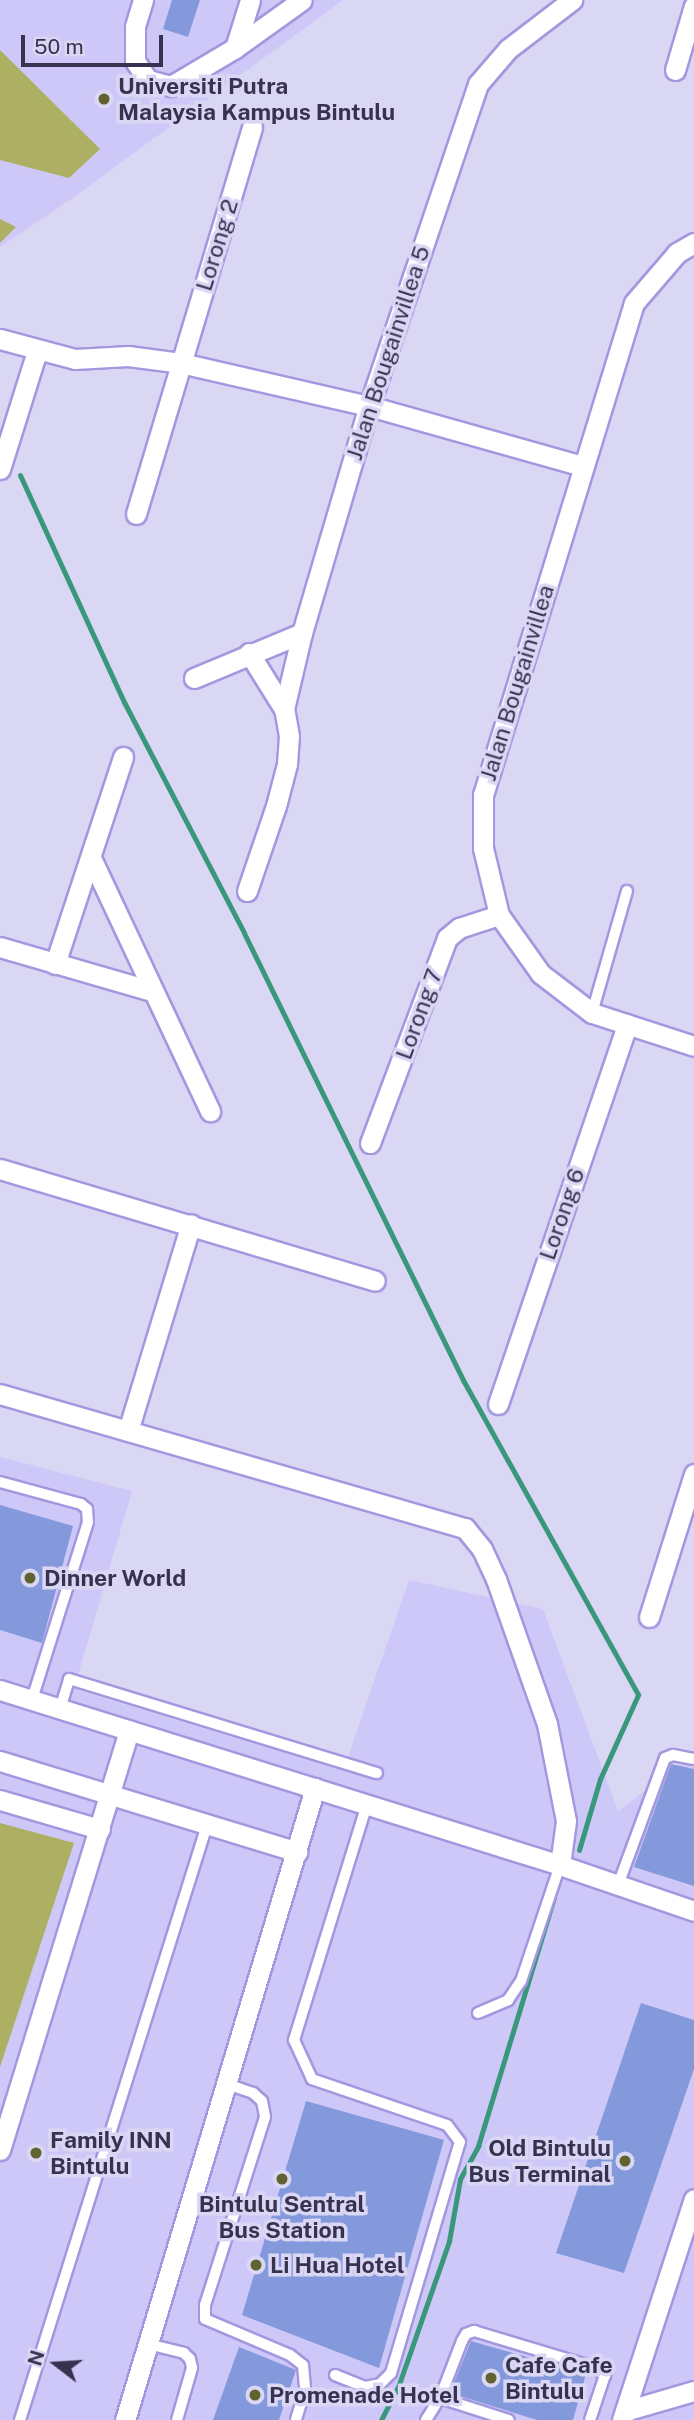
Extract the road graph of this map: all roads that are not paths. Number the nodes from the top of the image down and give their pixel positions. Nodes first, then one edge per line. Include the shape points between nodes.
1 (143, 0) edge
2 (250, 0) edge
3 (302, 0) edge
4 (572, 0) edge
5 (694, 6) edge
6 (235, 48) junction
7 (675, 70) dead end
8 (252, 127) dead end
9 (694, 243) edge
10 (0, 339) edge
11 (37, 351) junction
12 (181, 363) junction
13 (369, 406) junction
14 (583, 466) junction
15 (0, 469) edge
16 (136, 514) dead end
17 (302, 633) junction
18 (249, 653) junction
19 (194, 678) dead end
20 (284, 709) junction
21 (123, 757) dead end
22 (91, 858) junction
23 (247, 891) dead end
24 (627, 891) dead end
25 (499, 915) junction
26 (0, 947) edge
27 (55, 964) junction
28 (151, 991) junction
29 (592, 1013) junction
30 (627, 1024) junction
31 (694, 1046) edge
32 (210, 1111) dead end
33 (370, 1143) dead end
34 (0, 1169) edge
35 (191, 1224) junction
36 (375, 1281) dead end
37 (0, 1394) edge
38 (498, 1404) dead end
39 (128, 1431) junction
40 (694, 1474) edge
41 (0, 1482) edge
42 (649, 1617) dead end
43 (0, 1690) edge
44 (32, 1700) junction
45 (60, 1709) junction
46 (129, 1730) junction
47 (694, 1759) edge
48 (0, 1761) edge
49 (377, 1773) dead end
50 (315, 1788) junction
51 (110, 1795) junction
52 (0, 1800) edge
53 (367, 1804) junction
54 (207, 1825) junction
55 (100, 1829) junction
56 (297, 1852) junction
57 (560, 1865) junction
58 (618, 1885) junction
59 (694, 1911) edge
60 (478, 2013) dead end
61 (227, 2084) junction
62 (0, 2150) edge
63 (694, 2199) edge
64 (148, 2344) junction
65 (335, 2375) dead end
66 (694, 2391) edge
67 (440, 2399) junction
68 (623, 2416) edge
69 (20, 2420) edge
70 (125, 2420) edge
71 (177, 2420) edge
72 (296, 2420) edge
73 (426, 2420) edge
74 (509, 2420) edge
75 (590, 2420) edge

1 - 6 street via 135,27 135,61 148,80 171,86
2 - 6 street
3 - 6 street
4 - 13 street, Jalan Bougainvillea 5 via 508,49 478,84
5 - 7 street
8 - 12 street, Lorong 2
9 - 14 street, Jalan Bougainvillea via 677,253 634,303
10 - 11 street
11 - 12 street via 75,359 128,356
11 - 15 street
12 - 13 street
12 - 16 street, Lorong 2
13 - 14 street
13 - 17 street, Jalan Bougainvillea 5
14 - 25 street, Jalan Bougainvillea via 483,795 482,848
17 - 18 street
17 - 20 street, Jalan Bougainvillea 5
18 - 19 street
18 - 20 street
20 - 23 street via 289,736 287,764
21 - 22 street
22 - 27 street
22 - 28 street
24 - 29 lane
25 - 29 street, Jalan Bougainvillea via 541,974
25 - 33 street, Lorong 7 via 459,928 447,938
26 - 27 street
27 - 28 street
28 - 32 street
29 - 30 street, Jalan Bougainvillea
30 - 31 street, Jalan Bougainvillea
30 - 38 street, Lorong 6
34 - 35 street
35 - 36 street
35 - 39 street
37 - 39 street
39 - 57 street via 465,1528 482,1549 496,1579 547,1724 566,1821
40 - 42 street
41 - 44 lane via 87,1508 88,1522
43 - 44 street
44 - 45 street
45 - 46 street
45 - 49 lane via 69,1679
46 - 50 street
46 - 51 street
47 - 58 lane via 665,1758
48 - 51 street
50 - 53 street
50 - 56 street
51 - 54 street
51 - 55 street
52 - 55 street
53 - 57 street
53 - 65 lane via 294,2040 312,2079 447,2125 460,2141 391,2373 380,2384 365,2387
54 - 56 street
54 - 69 lane
55 - 62 street
56 - 61 street
57 - 58 street
57 - 60 lane via 521,1981 508,2000
58 - 59 street
61 - 64 street
61 - 72 lane via 253,2093 262,2101 265,2117 205,2305 205,2319 290,2355 303,2365 305,2390
63 - 68 street
64 - 70 street
64 - 71 lane via 184,2353 190,2359 192,2368
66 - 68 street
67 - 73 lane
67 - 74 lane
67 - 75 lane via 462,2341 474,2331 594,2367 605,2375

